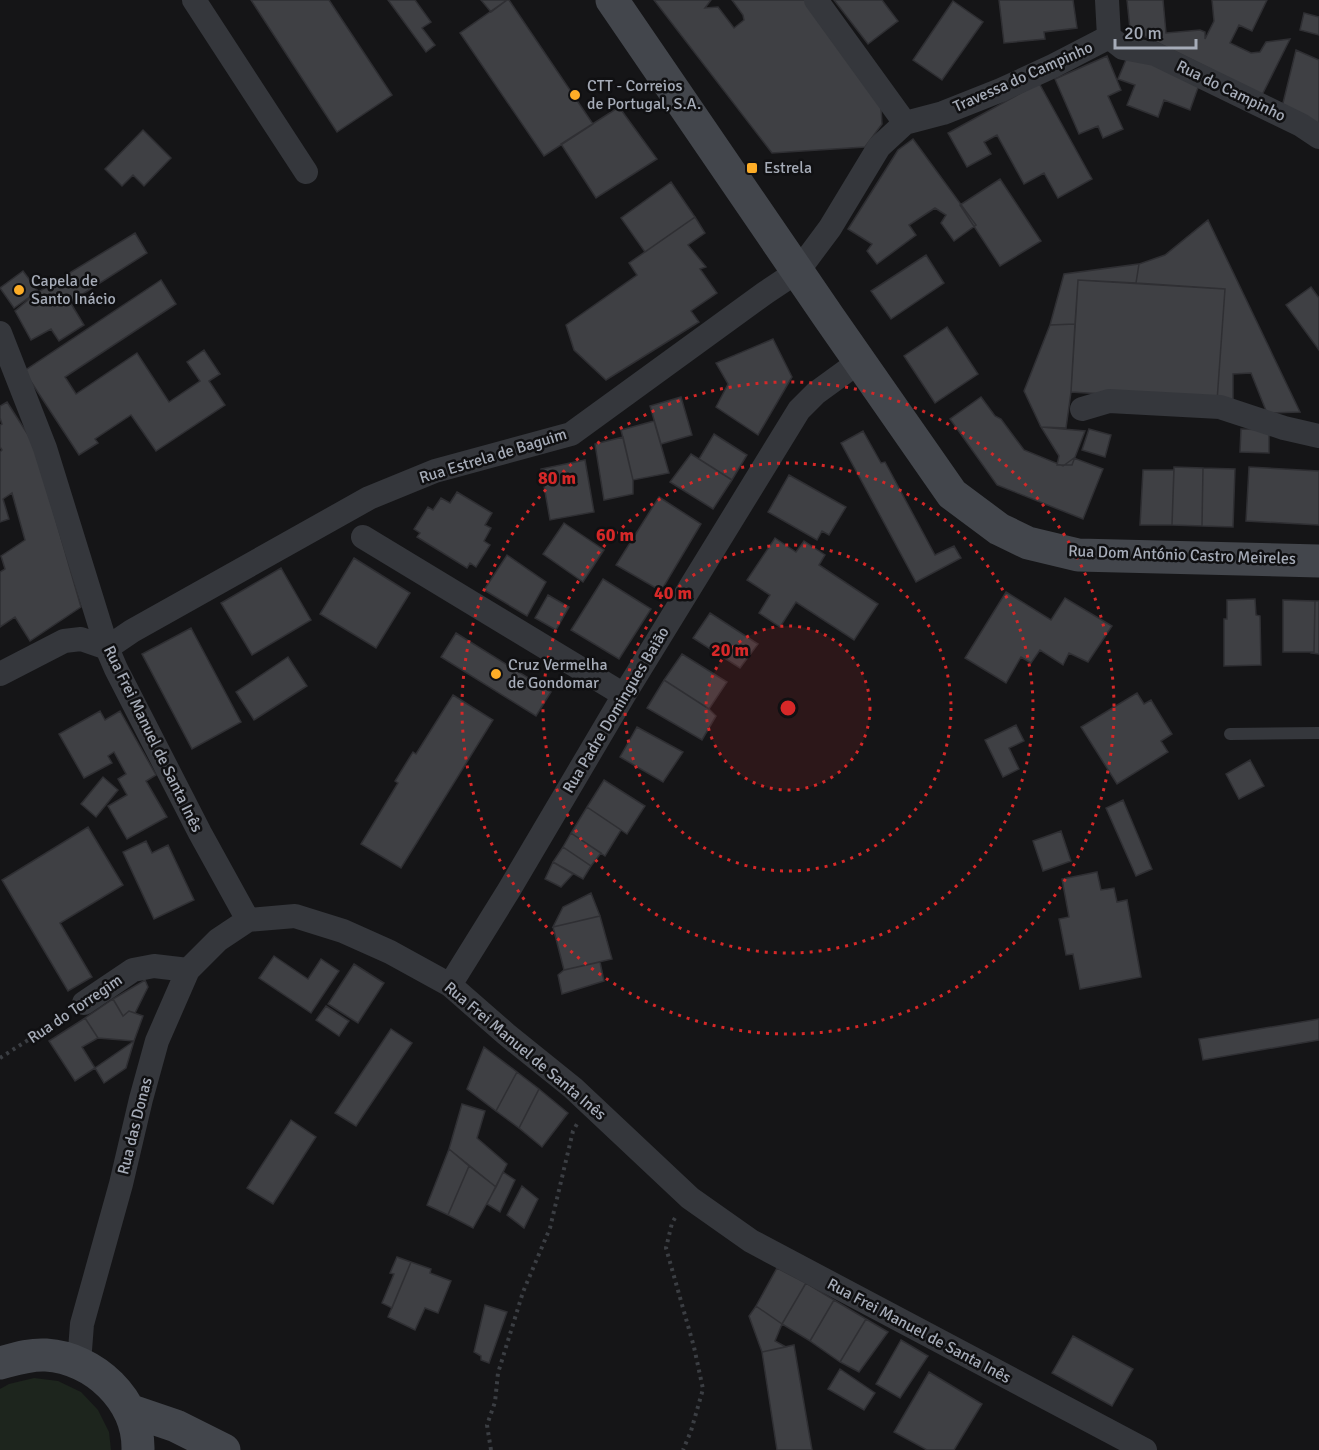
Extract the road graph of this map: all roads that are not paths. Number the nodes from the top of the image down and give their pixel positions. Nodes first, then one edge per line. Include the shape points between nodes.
1 (194, 0) edge
2 (612, 0) edge
3 (816, 0) edge
4 (1107, 0) edge
5 (1109, 38) junction
6 (905, 123) junction
7 (1319, 137) edge
8 (306, 172) dead end
9 (798, 271) junction
10 (0, 333) edge
11 (860, 361) junction
12 (1082, 409) dead end
13 (1319, 436) edge
14 (363, 537) dead end
15 (1319, 561) edge
16 (107, 648) junction
17 (0, 674) edge
18 (624, 695) junction
19 (1319, 733) edge
20 (1230, 734) dead end
21 (248, 920) junction
22 (188, 970) junction
23 (450, 985) junction
24 (84, 1003) road end
25 (4, 1361) edge
26 (79, 1363) junction
27 (129, 1410) junction
28 (138, 1450) edge
29 (224, 1450) edge
30 (1145, 1450) edge

1 - 8 street
2 - 9 main road, Rua Dom António Castro Meireles
3 - 6 street
4 - 5 street
5 - 6 street, Travessa do Campinho via 1000,90 943,113
5 - 7 street, Rua do Campinho via 1123,48 1155,54 1301,124
6 - 9 street, Travessa do Campinho via 879,147 830,228
9 - 11 main road, Rua Dom António Castro Meireles
9 - 16 street, Rua Estrela de Baguim via 571,434 435,471 369,498
10 - 16 street, Rua Frei Manuel de Santa Inês via 45,448
11 - 15 main road, Rua Dom António Castro Meireles via 952,494 999,529 1028,543 1078,555
11 - 18 street, Rua Padre Domingues Baião via 799,410
12 - 13 street via 1109,401 1220,407
14 - 18 street
16 - 17 street via 81,639 64,641
16 - 21 street, Rua Frei Manuel de Santa Inês
18 - 23 street, Rua Padre Domingues Baião
19 - 20 lane
21 - 22 street, Rua das Donas via 218,940
21 - 23 street, Rua Frei Manuel de Santa Inês via 295,916 390,952
22 - 24 street, Rua do Torregim via 154,966 133,970
22 - 26 street, Rua das Donas via 154,1050 82,1324
23 - 30 street, Rua Frei Manuel de Santa Inês via 573,1088 690,1198 751,1241
25 - 26 main road via 45,1355
26 - 27 main road via 99,1374
27 - 28 main road
27 - 29 main road via 176,1426

